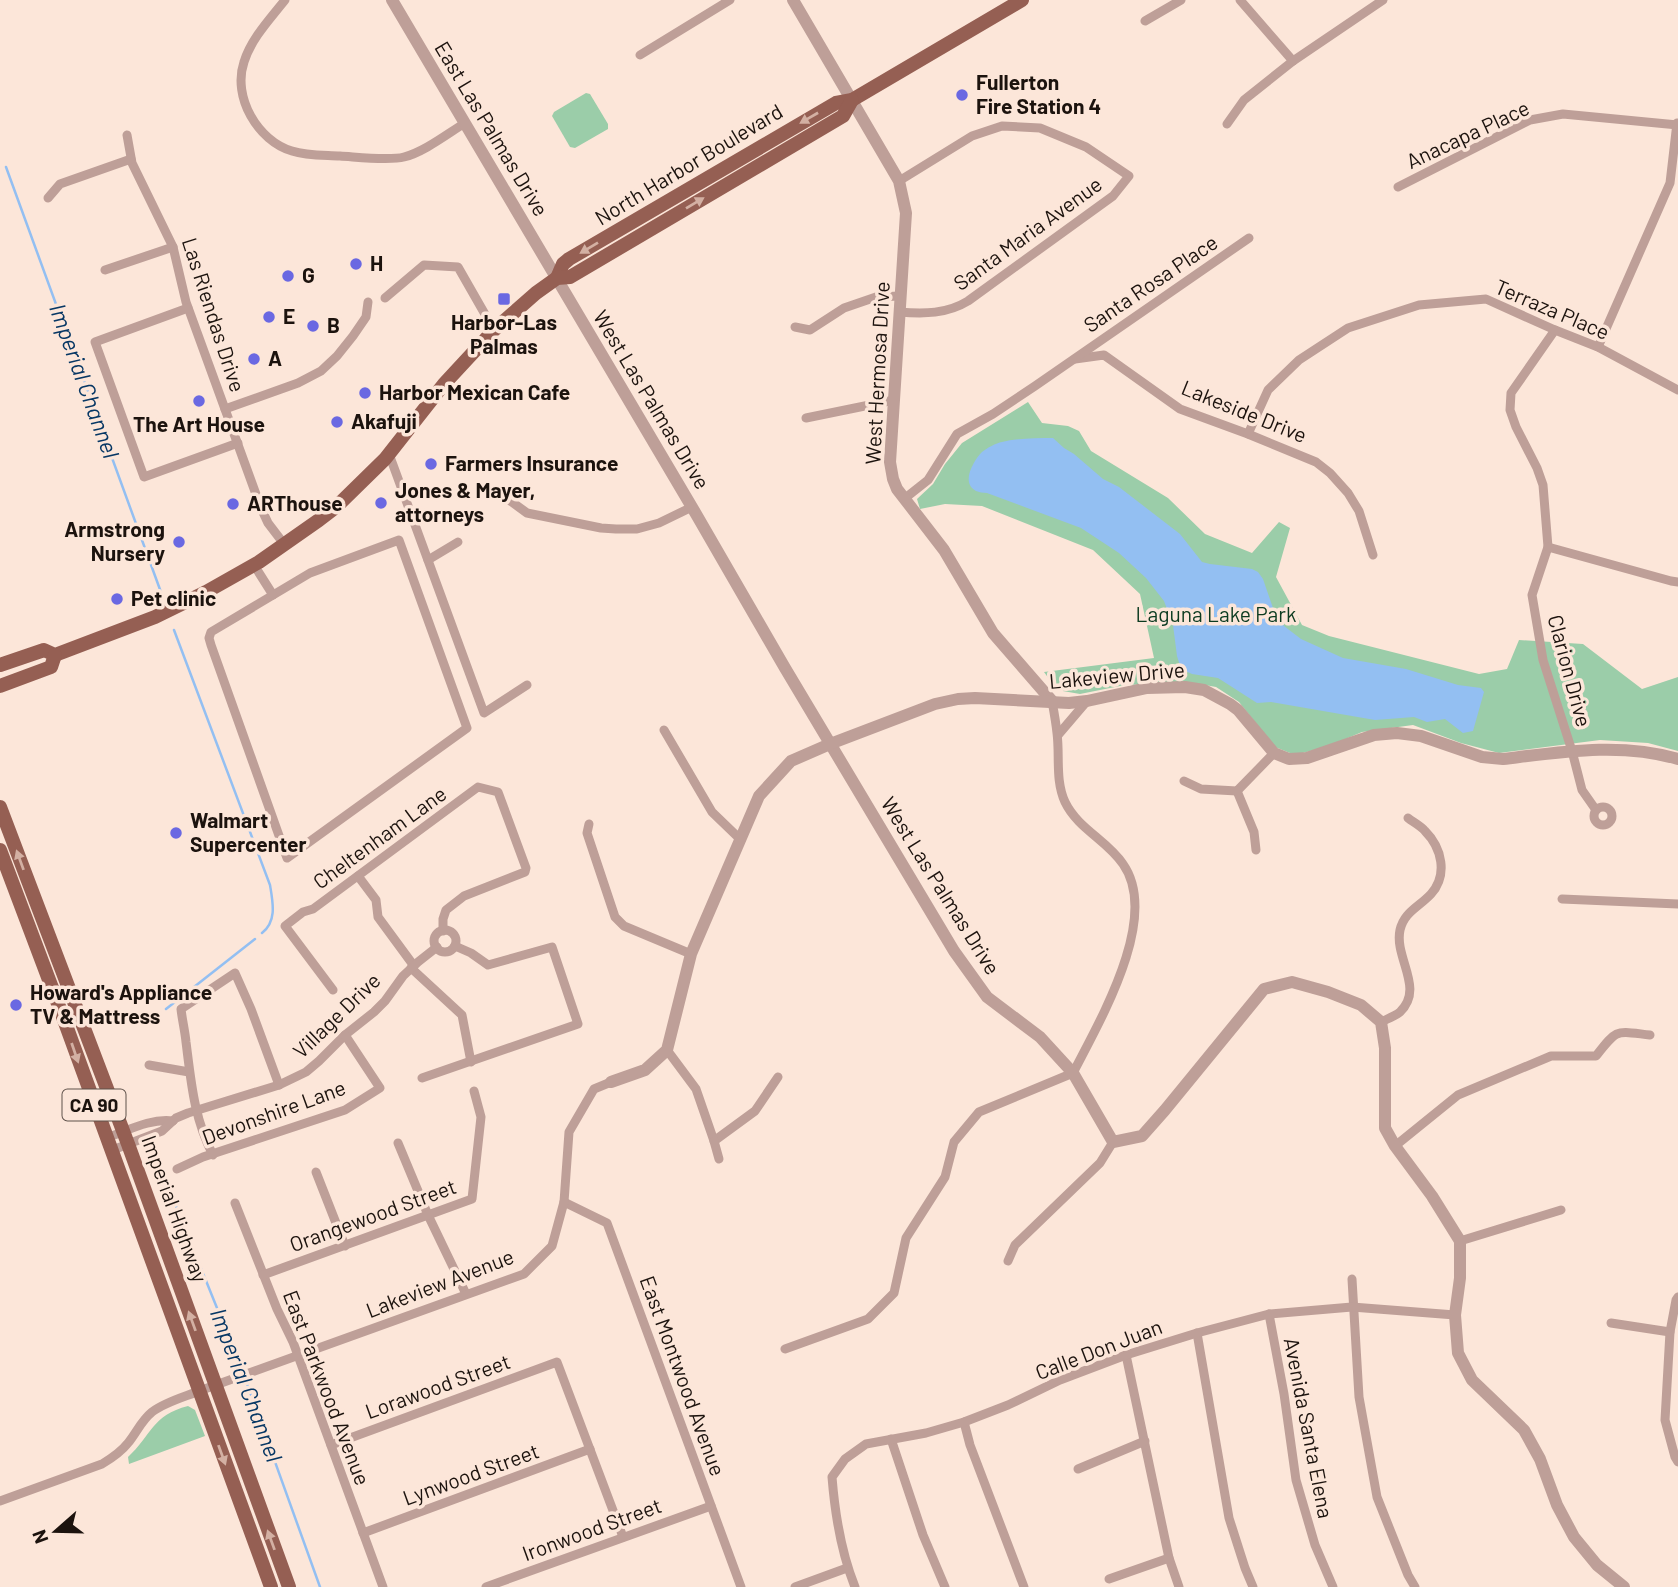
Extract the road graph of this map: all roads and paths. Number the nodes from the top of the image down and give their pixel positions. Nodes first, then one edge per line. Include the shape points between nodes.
1 (285, 0) edge
2 (392, 0) edge
3 (730, 0) edge
4 (793, 0) edge
5 (1022, 0) edge
6 (1181, 0) edge
7 (1240, 0) edge
8 (1383, 0) edge
9 (1145, 21) dead end
10 (640, 55) dead end
11 (1293, 61) junction
12 (852, 100) junction
13 (465, 123) junction
14 (1227, 124) dead end
15 (1677, 124) edge
16 (127, 135) dead end
17 (131, 159) junction
18 (899, 181) junction
19 (1398, 187) dead end
20 (48, 198) dead end
21 (1249, 238) dead end
22 (173, 247) junction
23 (105, 270) dead end
24 (557, 278) junction
25 (900, 296) junction
26 (385, 299) dead end
27 (368, 302) dead end
28 (188, 308) junction
29 (899, 312) junction
30 (795, 327) dead end
31 (494, 330) junction
32 (1555, 330) junction
33 (1598, 347) junction
34 (1073, 359) junction
35 (1678, 390) edge
36 (894, 400) junction
37 (225, 409) junction
38 (806, 418) dead end
39 (1248, 434) junction
40 (237, 443) junction
41 (389, 454) junction
42 (904, 499) junction
43 (509, 500) dead end
44 (692, 507) junction
45 (458, 542) dead end
46 (284, 544) junction
47 (1548, 547) junction
48 (1373, 555) dead end
49 (428, 560) junction
50 (254, 565) junction
51 (1678, 582) edge
52 (274, 595) junction
53 (55, 655) junction
54 (0, 666) edge
55 (527, 685) dead end
56 (0, 686) edge
57 (1052, 701) junction
58 (1087, 701) junction
59 (664, 730) dead end
60 (1058, 735) junction
61 (830, 744) junction
62 (1572, 751) junction
63 (1274, 753) junction
64 (1678, 759) edge
65 (1184, 781) dead end
66 (1237, 791) junction
67 (0, 807) edge
68 (1596, 810) dead end
69 (1408, 818) dead end
70 (589, 824) dead end
71 (741, 840) junction
72 (0, 850) edge
73 (1256, 850) dead end
74 (358, 876) junction
75 (1562, 899) dead end
76 (1678, 904) edge
77 (443, 931) junction
78 (455, 946) junction
79 (437, 947) junction
80 (691, 954) junction
81 (412, 967) junction
82 (332, 990) dead end
83 (1381, 1022) junction
84 (345, 1035) junction
85 (1650, 1035) dead end
86 (667, 1050) junction
87 (471, 1062) junction
88 (149, 1065) dead end
89 (189, 1072) junction
90 (1073, 1073) junction
91 (778, 1077) dead end
92 (422, 1078) dead end
93 (611, 1082) joint
94 (279, 1086) junction
95 (474, 1091) dead end
96 (196, 1110) junction
97 (126, 1138) junction
98 (714, 1141) junction
99 (1114, 1142) junction
100 (398, 1143) dead end
101 (108, 1144) junction
102 (1395, 1146) junction
103 (213, 1155) junction
104 (719, 1159) dead end
105 (177, 1169) dead end
106 (316, 1172) dead end
107 (564, 1202) junction
108 (235, 1203) dead end
109 (1561, 1210) dead end
110 (428, 1215) junction
111 (1460, 1241) junction
112 (345, 1246) junction
113 (1008, 1261) dead end
114 (263, 1275) junction
115 (1352, 1279) dead end
116 (466, 1294) junction
117 (1678, 1297) edge
118 (1352, 1307) junction
119 (1269, 1314) junction
120 (1455, 1315) junction
121 (1611, 1323) dead end
122 (1670, 1332) junction
123 (1197, 1333) junction
124 (785, 1349) dead end
125 (1126, 1355) junction
126 (299, 1356) junction
127 (215, 1385) junction
128 (199, 1391) junction
129 (964, 1422) junction
130 (891, 1439) junction
131 (1144, 1441) junction
132 (331, 1445) junction
133 (590, 1450) junction
134 (1678, 1462) edge
135 (1078, 1469) dead end
136 (0, 1501) edge
137 (711, 1506) junction
138 (363, 1533) junction
139 (623, 1537) junction
140 (1169, 1558) junction
141 (847, 1568) junction
142 (1109, 1579) dead end
143 (271, 1587) edge
144 (289, 1587) edge
145 (383, 1587) edge
146 (486, 1587) edge
147 (741, 1587) edge
148 (795, 1587) edge
149 (855, 1587) edge
150 (945, 1587) edge
151 (1024, 1587) edge
152 (1179, 1587) edge
153 (1253, 1587) edge
154 (1333, 1587) edge
155 (1415, 1587) edge
156 (1624, 1587) edge

1 - 13 street via 250,47 241,78 250,115 279,145 300,153 399,158
2 - 13 street, East Las Palmas Drive
3 - 10 street
4 - 12 street, West Hermosa Drive
5 - 12 main road, North Harbor Boulevard
6 - 9 street
7 - 11 street
8 - 11 street
11 - 14 street via 1244,100
12 - 18 street, West Hermosa Drive
12 - 24 main road, North Harbor Boulevard via 843,116 570,276
13 - 24 street, East Las Palmas Drive
15 - 19 street, Anacapa Place via 1563,114 1530,120
15 - 33 street via 1670,183
16 - 17 street, Las Riendas Drive
17 - 20 street via 60,184
17 - 22 street, Las Riendas Drive
18 - 25 street, West Hermosa Drive via 906,213
18 - 29 street, Santa Maria Avenue via 972,136 1002,126 1040,128 1086,147 1129,176 1113,196 968,301 942,312
21 - 34 street, Santa Rosa Place
22 - 23 street
22 - 28 street, Las Riendas Drive
24 - 31 main road, North Harbor Boulevard
24 - 44 street, West Las Palmas Drive
25 - 29 street, West Hermosa Drive
25 - 30 street via 876,297 844,308 810,330
26 - 31 street via 424,265 458,267
27 - 37 street via 366,317 321,371
28 - 37 street, Las Riendas Drive
28 - 40 street via 95,342 144,477
29 - 36 street, West Hermosa Drive
31 - 41 main road, North Harbor Boulevard
32 - 33 street, Terraza Place
32 - 39 street, Terraza Place via 1486,299 1419,305 1348,328 1299,359 1268,390
32 - 47 street, Clarion Drive via 1510,401 1512,418 1543,485
33 - 35 street, Terraza Place
34 - 39 street, Lakeside Drive via 1104,355 1180,409
34 - 42 street via 957,434 928,480
36 - 38 street
36 - 42 street, West Hermosa Drive via 891,468
37 - 40 street, Las Riendas Drive
39 - 48 street, Lakeside Drive via 1309,458 1329,473 1359,511
40 - 46 street, Las Riendas Drive via 261,508
41 - 46 main road, North Harbor Boulevard via 336,507
41 - 49 street
42 - 57 street, West Hermosa Drive via 944,550 993,633
43 - 44 street via 527,513 616,529 653,525
44 - 61 street, West Las Palmas Drive
45 - 49 street
46 - 50 main road
47 - 51 street
47 - 62 street, Clarion Drive via 1532,595 1543,660
49 - 55 street via 484,713
50 - 52 street
50 - 53 main road via 155,617
52 - 52 street via 215,628 209,638 287,858 467,728 399,540 310,573
53 - 54 main road via 44,650
53 - 56 main road via 51,667
57 - 58 street, Lakeview Drive
57 - 60 street
57 - 61 street, Lakeview Drive via 946,701
58 - 60 street
58 - 63 street, Lakeview Drive via 1147,688 1204,690 1238,710
59 - 71 street via 712,812
60 - 90 street via 1059,774 1066,803 1079,822 1122,862 1136,903 1120,973
61 - 71 street, Lakeview Drive via 791,761 759,796
61 - 90 street, West Las Palmas Drive via 954,951 987,997 1040,1037
62 - 63 street via 1493,759 1397,733 1374,735 1300,760
62 - 64 street via 1623,750
62 - 68 street, Clarion Drive via 1582,790
63 - 66 street
65 - 66 street via 1201,789
66 - 73 street via 1254,832
97 -> 67 main road, Imperial Highway / CA 90
69 - 83 street via 1425,831 1443,864 1431,894 1401,925 1398,940 1411,986 1409,1001 1399,1013
70 - 80 street via 587,834 615,917 624,926
71 - 80 street, Lakeview Drive
72 -> 101 main road, Imperial Highway / CA 90
74 - 77 street, Cheltenham Lane via 478,787 498,792 525,872 464,896 446,910
74 - 81 street
74 - 82 street, Cheltenham Lane via 285,926
75 - 76 street
77 - 78 street via 454,935
77 - 79 street via 435,937
78 - 79 street via 444,952
78 - 87 street via 488,965 552,947 578,1024
79 - 81 street, Village Drive
80 - 86 street, Lakeview Drive
81 - 84 street, Village Drive via 380,1006
81 - 87 street via 462,1015
83 - 99 street via 1361,1005 1304,985 1292,982 1264,989 1142,1136
83 - 102 street via 1385,1128
84 - 94 street, Village Drive via 311,1068
84 - 103 street, Devonshire Lane via 380,1088 345,1110
85 - 102 street via 1620,1031 1595,1056 1551,1056 1458,1095
86 - 93 street via 645,1070
86 - 98 street via 696,1089
87 - 92 street
88 - 89 street
89 - 94 street via 181,1009 235,973
89 - 96 street
90 - 99 street, West Las Palmas Drive
90 - 124 street via 979,1112 954,1142 945,1177 906,1238 894,1293 868,1319
91 - 98 street via 755,1111
93 - 107 street, Lakeview Avenue via 594,1089 569,1132
94 - 96 street, Village Drive
95 - 110 street, Orangewood Street via 481,1117 472,1199
96 - 97 street, Village Drive via 162,1131
96 - 103 street
97 - 101 street, Village Drive
127 -> 97 main road, Imperial Highway / CA 90
98 - 104 street
99 - 113 street via 1100,1163 1015,1245
100 - 110 street
101 - 128 main road, Imperial Highway / CA 90
102 - 111 street
103 - 105 street, Devonshire Lane
106 - 112 street
107 - 116 street, Lakeview Avenue via 552,1246 524,1274
107 - 137 street, East Montwood Avenue via 607,1223
108 - 114 street, East Parkwood Avenue
109 - 111 street
110 - 112 street, Orangewood Street
110 - 116 street
111 - 120 street
112 - 114 street, Orangewood Street
114 - 126 street, East Parkwood Avenue
115 - 118 street
116 - 126 street, Lakeview Avenue
117 - 122 street
118 - 119 street, Calle Don Juan
118 - 120 street, Calle Don Juan
118 - 155 street via 1359,1397 1377,1497
119 - 123 street, Calle Don Juan
119 - 154 street, Avenida Santa Elena via 1296,1480
120 - 156 street via 1458,1353 1472,1380 1524,1430 1574,1537 1597,1565
121 - 122 street
122 - 134 street via 1665,1420
123 - 125 street, Calle Don Juan
123 - 153 street via 1229,1518
125 - 129 street, Calle Don Juan
125 - 131 street
126 - 127 street, Lakeview Avenue
126 - 132 street, East Parkwood Avenue
127 - 128 street, Lakeview Avenue
144 -> 127 main road, Imperial Highway / CA 90
128 - 136 street, Lakeview Avenue via 152,1412 129,1443 102,1464
128 -> 143 main road, Imperial Highway / CA 90
129 - 130 street, Calle Don Juan
129 - 151 street
130 - 141 street, Calle Don Juan via 866,1444 845,1459 832,1477
130 - 150 street
131 - 135 street
131 - 140 street
132 - 133 street, Lorawood Street via 557,1362
132 - 138 street, East Parkwood Avenue
133 - 138 street, Lynwood Street
133 - 139 street
137 - 139 street, Ironwood Street
137 - 147 street, East Montwood Avenue
138 - 145 street, East Parkwood Avenue
139 - 146 street, Ironwood Street
140 - 142 street
140 - 152 street
141 - 148 street
141 - 149 street

